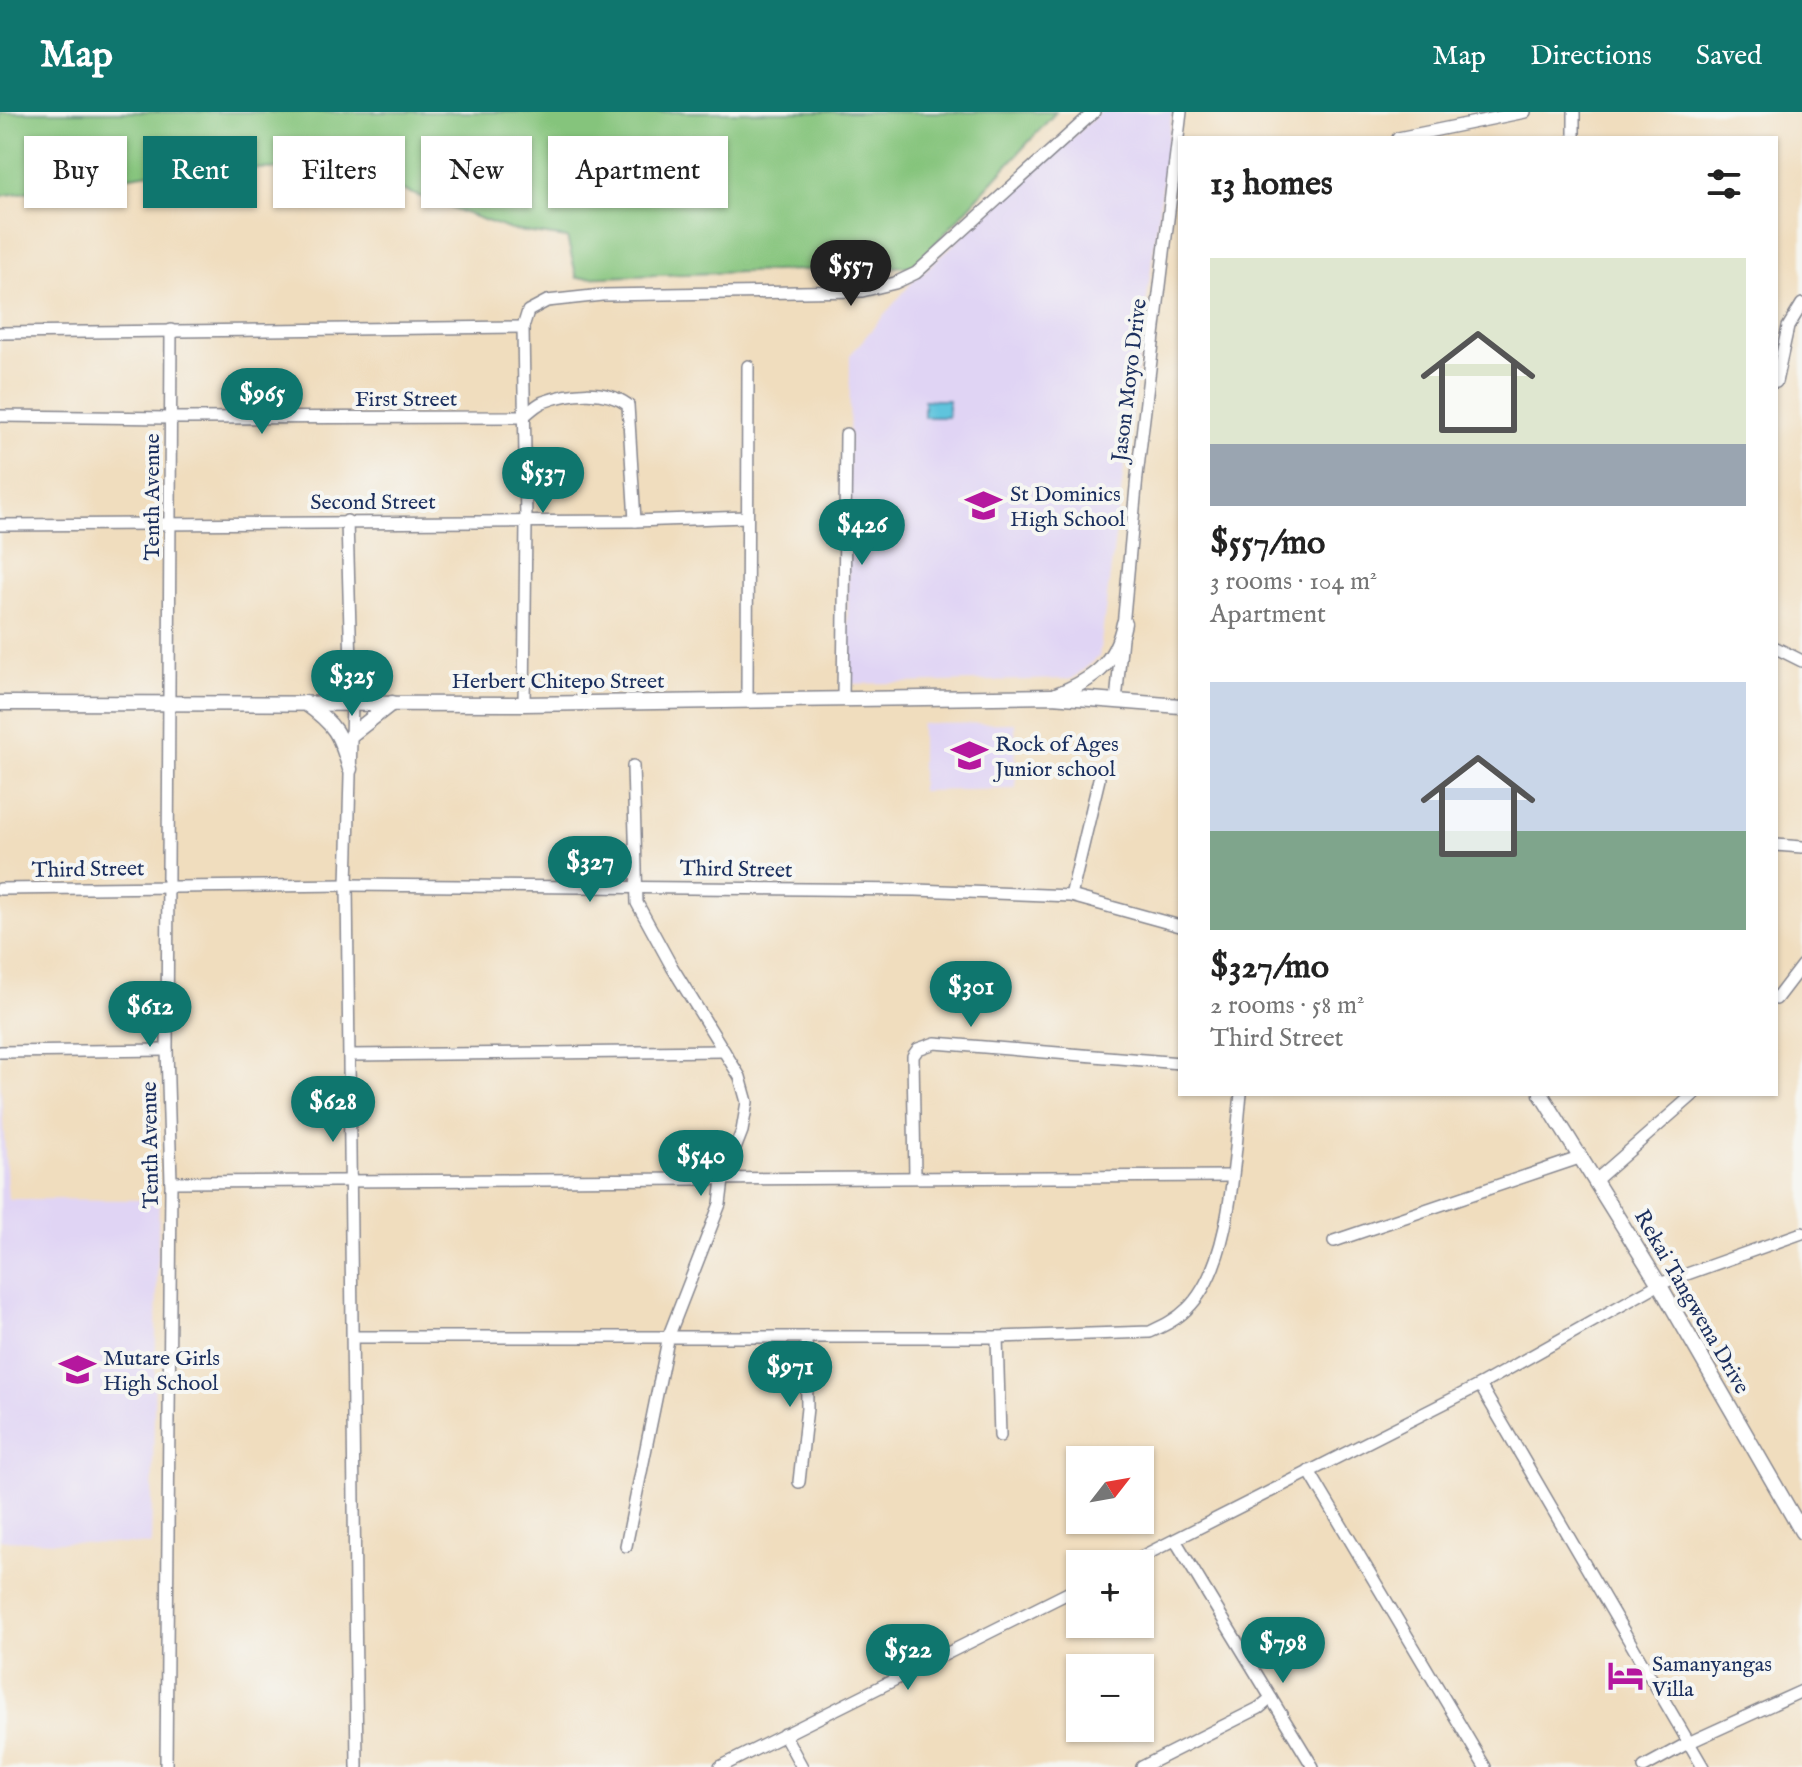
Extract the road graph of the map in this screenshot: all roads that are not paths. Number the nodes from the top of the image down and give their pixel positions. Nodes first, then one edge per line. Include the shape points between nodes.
1 (1094, 112) edge
2 (1181, 112) edge
3 (1525, 112) edge
4 (1574, 112) edge
5 (1450, 133) edge
6 (1179, 136) edge
7 (1419, 136) edge
8 (1574, 136) edge
9 (1178, 155) edge
10 (1176, 184) edge
11 (1802, 304) edge
12 (528, 311) junction
13 (496, 327) junction
14 (523, 327) junction
15 (171, 330) junction
16 (0, 333) edge
17 (748, 366) dead end
18 (1778, 373) edge
19 (0, 416) edge
20 (523, 417) junction
21 (170, 418) junction
22 (846, 434) dead end
23 (746, 517) junction
24 (347, 521) junction
25 (526, 521) junction
26 (635, 521) junction
27 (171, 523) junction
28 (0, 525) edge
29 (1124, 623) junction
30 (1778, 649) edge
31 (1802, 661) edge
32 (1052, 696) junction
33 (843, 699) junction
34 (747, 700) junction
35 (171, 702) junction
36 (1116, 702) junction
37 (0, 703) edge
38 (304, 703) junction
39 (352, 703) junction
40 (392, 703) junction
41 (524, 704) junction
42 (1178, 706) edge
43 (351, 735) junction
44 (633, 766) dead end
45 (350, 769) junction
46 (1099, 779) dead end
47 (1778, 845) edge
48 (1802, 847) edge
49 (347, 885) junction
50 (169, 887) junction
51 (635, 887) junction
52 (0, 889) edge
53 (1071, 896) junction
54 (1178, 925) edge
55 (1802, 965) edge
56 (1778, 996) edge
57 (167, 1050) junction
58 (724, 1051) junction
59 (0, 1052) edge
60 (350, 1055) junction
61 (1178, 1063) edge
62 (1241, 1096) edge
63 (1542, 1096) edge
64 (1692, 1096) edge
65 (1582, 1157) junction
66 (1232, 1176) junction
67 (915, 1177) junction
68 (723, 1180) junction
69 (1596, 1180) junction
70 (351, 1181) junction
71 (171, 1182) junction
72 (1802, 1233) edge
73 (1334, 1241) dead end
74 (1659, 1284) junction
75 (669, 1335) junction
76 (353, 1337) junction
77 (806, 1337) junction
78 (997, 1337) junction
79 (1480, 1385) junction
80 (1000, 1436) dead end
81 (1309, 1471) junction
82 (799, 1482) dead end
83 (1802, 1532) edge
84 (1175, 1540) junction
85 (626, 1546) dead end
86 (1154, 1550) edge
87 (1066, 1594) edge
88 (1802, 1691) edge
89 (1271, 1698) junction
90 (784, 1734) junction
91 (1688, 1743) junction
92 (166, 1767) edge
93 (357, 1767) edge
94 (720, 1767) edge
95 (802, 1767) edge
96 (1142, 1767) edge
97 (1313, 1767) edge
98 (1485, 1767) edge
99 (1644, 1767) edge
100 (1703, 1767) edge

1 - 12 street via 916,273 895,283 862,291 602,295 547,301
2 - 6 street, Jason Moyo Drive
3 - 5 street
4 - 8 street
5 - 7 street
9 - 10 street, Jason Moyo Drive
10 - 29 street, Jason Moyo Drive via 1137,476
11 - 18 street via 1788,327
12 - 13 street
12 - 14 street
13 - 14 street
13 - 15 street
14 - 20 street
15 - 16 street
15 - 21 street, Tenth Avenue
17 - 23 street
19 - 21 street, First Street
20 - 21 street, First Street
20 - 25 street
20 - 26 street via 541,403 568,396 603,393 628,405
21 - 27 street, Tenth Avenue
22 - 33 street
23 - 26 street, Second Street
23 - 34 street
24 - 25 street, Second Street
24 - 27 street, Second Street
24 - 39 street
25 - 26 street, Second Street
25 - 41 street
27 - 28 street, Second Street
27 - 35 street, Tenth Avenue
29 - 32 main road via 1107,663 1081,685
29 - 36 street, Jason Moyo Drive
30 - 31 street
32 - 33 main road, Herbert Chitepo Street
32 - 36 main road, Herbert Chitepo Street
33 - 34 main road, Herbert Chitepo Street
34 - 41 main road, Herbert Chitepo Street
35 - 37 main road, Herbert Chitepo Street
35 - 38 main road, Herbert Chitepo Street
35 - 50 street, Tenth Avenue
36 - 42 main road
38 - 39 main road, Herbert Chitepo Street
38 - 45 main road via 336,729
39 - 40 main road, Herbert Chitepo Street
39 - 43 street
40 - 41 main road, Herbert Chitepo Street
40 - 43 main road
43 - 45 street
44 - 51 street
45 - 49 street
46 - 53 street
47 - 48 street
49 - 50 street, Third Street
49 - 51 street, Third Street
49 - 60 street
50 - 52 street, Third Street
50 - 57 street, Tenth Avenue
51 - 53 street, Third Street
51 - 58 street via 646,922
53 - 54 street, Third Street
55 - 56 street
57 - 59 street
57 - 71 street, Tenth Avenue
58 - 60 street
58 - 68 street via 747,1102
60 - 70 street
61 - 67 street via 924,1046 913,1056
62 - 66 street
63 - 65 main road, Rekai Tangwena Drive
64 - 69 street
65 - 69 main road, Rekai Tangwena Drive
65 - 73 street
66 - 67 street
66 - 78 street via 1222,1246 1189,1307 1171,1322 1150,1332
67 - 68 street
68 - 70 street
68 - 75 street via 720,1204
69 - 74 main road, Rekai Tangwena Drive
70 - 71 street
70 - 76 street
71 - 92 street, Tenth Avenue
72 - 74 street
74 - 79 street
74 - 83 main road, Rekai Tangwena Drive
75 - 76 street
75 - 77 street
75 - 85 street
76 - 93 street
77 - 78 street
77 - 82 street via 807,1408
78 - 80 street
79 - 81 street
79 - 91 street
81 - 84 street
81 - 98 street
84 - 86 street
84 - 89 street
87 - 90 street
88 - 91 street
89 - 96 street
89 - 97 street
90 - 94 street
90 - 95 street
91 - 99 street
91 - 100 street

